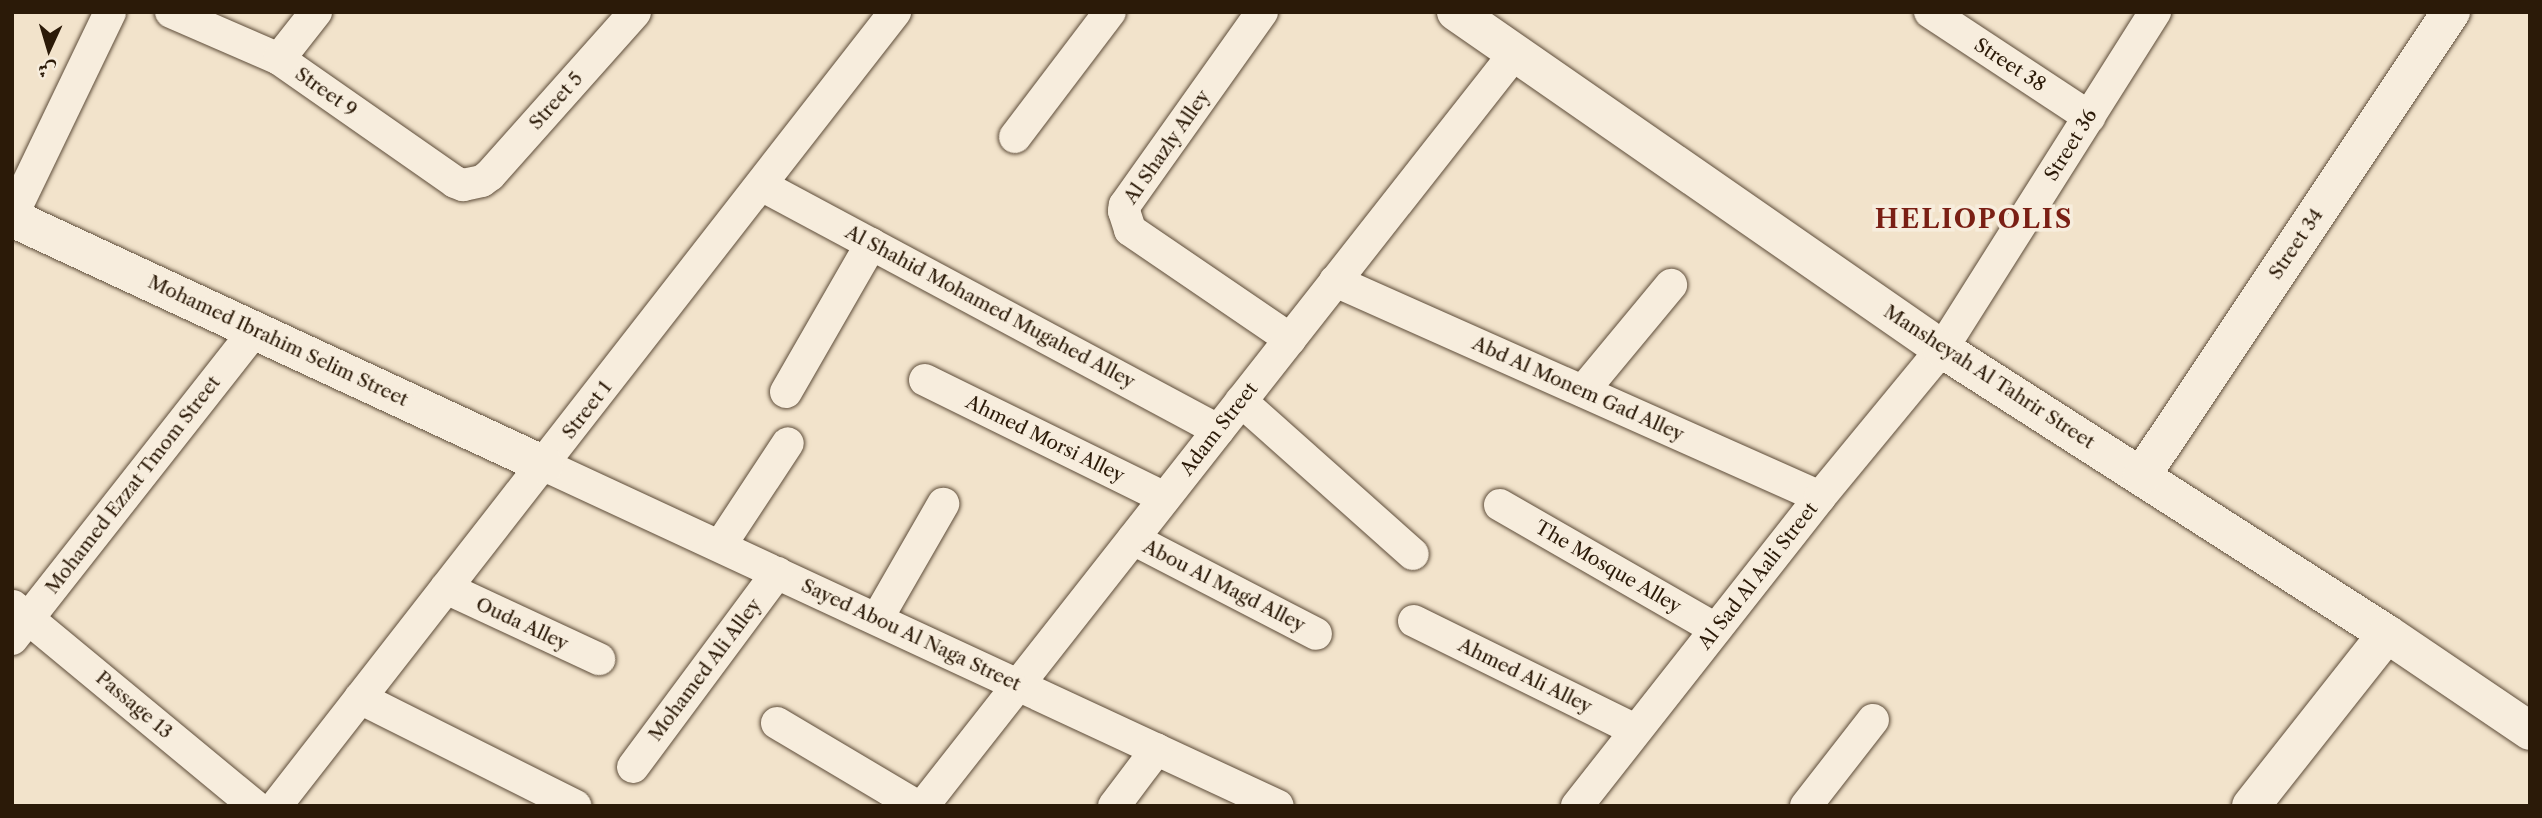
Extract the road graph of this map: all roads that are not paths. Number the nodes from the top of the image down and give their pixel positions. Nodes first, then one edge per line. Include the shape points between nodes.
1 (110, 12) edge
2 (171, 12) edge
3 (316, 12) edge
4 (635, 12) edge
5 (895, 12) edge
6 (1110, 12) edge
7 (1262, 12) edge
8 (1456, 12) edge
9 (1930, 12) edge
10 (2154, 12) edge
11 (2451, 12) edge
12 (1515, 53) junction
13 (279, 59) junction
14 (2089, 117) junction
15 (1015, 137) dead end
16 (472, 184) joint
17 (761, 185) junction
18 (12, 217) edge
19 (871, 244) junction
20 (1335, 281) junction
21 (1671, 285) dead end
22 (255, 330) junction
23 (1290, 339) junction
24 (1942, 349) junction
25 (925, 380) dead end
26 (1583, 391) junction
27 (786, 392) dead end
28 (1241, 401) junction
29 (1219, 430) junction
30 (788, 443) dead end
31 (544, 465) junction
32 (2142, 475) junction
33 (1820, 497) junction
34 (1165, 498) junction
35 (943, 504) dead end
36 (1500, 505) dead end
37 (1133, 539) junction
38 (720, 546) junction
39 (1413, 554) dead end
40 (777, 573) junction
41 (446, 588) junction
42 (877, 619) junction
43 (18, 621) edge
44 (1415, 621) dead end
45 (1716, 629) junction
46 (1316, 634) dead end
47 (2387, 634) junction
48 (599, 659) dead end
49 (1018, 685) junction
50 (360, 698) junction
51 (1873, 720) dead end
52 (777, 723) dead end
53 (1636, 730) junction
54 (2530, 731) edge
55 (1157, 749) junction
56 (633, 767) dead end
57 (255, 806) edge
58 (276, 806) edge
59 (576, 806) edge
60 (917, 806) edge
61 (923, 806) edge
62 (1114, 806) edge
63 (1278, 806) edge
64 (1577, 806) edge
65 (1806, 806) edge
66 (2251, 806) edge

1 - 18 street
2 - 13 street, Street 9
3 - 13 street
4 - 16 street, Street 5 via 490,175
5 - 17 street, Street 1
6 - 15 street
7 - 23 street, Al Shazly Alley via 1124,211 1130,230
8 - 12 street, Mansheyah Al Tahrir Street
9 - 14 street, Street 38
10 - 14 street, Street 36
11 - 32 street, Street 34
12 - 20 street, Adam Street
12 - 24 street, Mansheyah Al Tahrir Street
13 - 16 street, Street 9 via 455,182
14 - 24 street, Street 36
17 - 19 street, Al Shahid Mohamed Mugahed Alley
17 - 31 street, Street 1
18 - 22 street, Mohamed Ibrahim Selim Street
19 - 27 street
19 - 29 street, Al Shahid Mohamed Mugahed Alley
20 - 23 street, Adam Street
20 - 26 street, Abd Al Monem Gad Alley
21 - 26 street
22 - 31 street, Mohamed Ibrahim Selim Street
22 - 43 street, Mohamed Ezzat Tmom Street
23 - 28 street, Adam Street
24 - 32 street, Mansheyah Al Tahrir Street
24 - 33 street, Al Sad Al Aali Street
25 - 34 street, Ahmed Morsi Alley
26 - 33 street, Abd Al Monem Gad Alley
28 - 29 street, Adam Street
28 - 39 street
29 - 34 street, Adam Street
30 - 38 street
31 - 38 street, Sayed Abou Al Naga Street
31 - 41 street, Street 1
32 - 47 street, Mansheyah Al Tahrir Street
33 - 45 street, Al Sad Al Aali Street
34 - 37 street, Adam Street
35 - 42 street
36 - 45 street, The Mosque Alley
37 - 46 street, Abou Al Magd Alley
37 - 49 street, Adam Street
38 - 40 street, Sayed Abou Al Naga Street
40 - 42 street, Sayed Abou Al Naga Street
40 - 56 street, Mohamed Ali Alley
41 - 48 street, Ouda Alley
41 - 50 street, Street 1
42 - 49 street, Sayed Abou Al Naga Street
43 - 57 street, Passage 13
44 - 53 street, Ahmed Ali Alley
45 - 53 street, Al Sad Al Aali Street
47 - 54 street, Mansheyah Al Tahrir Street
47 - 66 street
49 - 55 street, Sayed Abou Al Naga Street
49 - 61 street, Adam Street
50 - 58 street, Street 1
50 - 59 street
51 - 65 street
52 - 60 street
53 - 64 street, Al Sad Al Aali Street
55 - 62 street
55 - 63 street, Sayed Abou Al Naga Street

